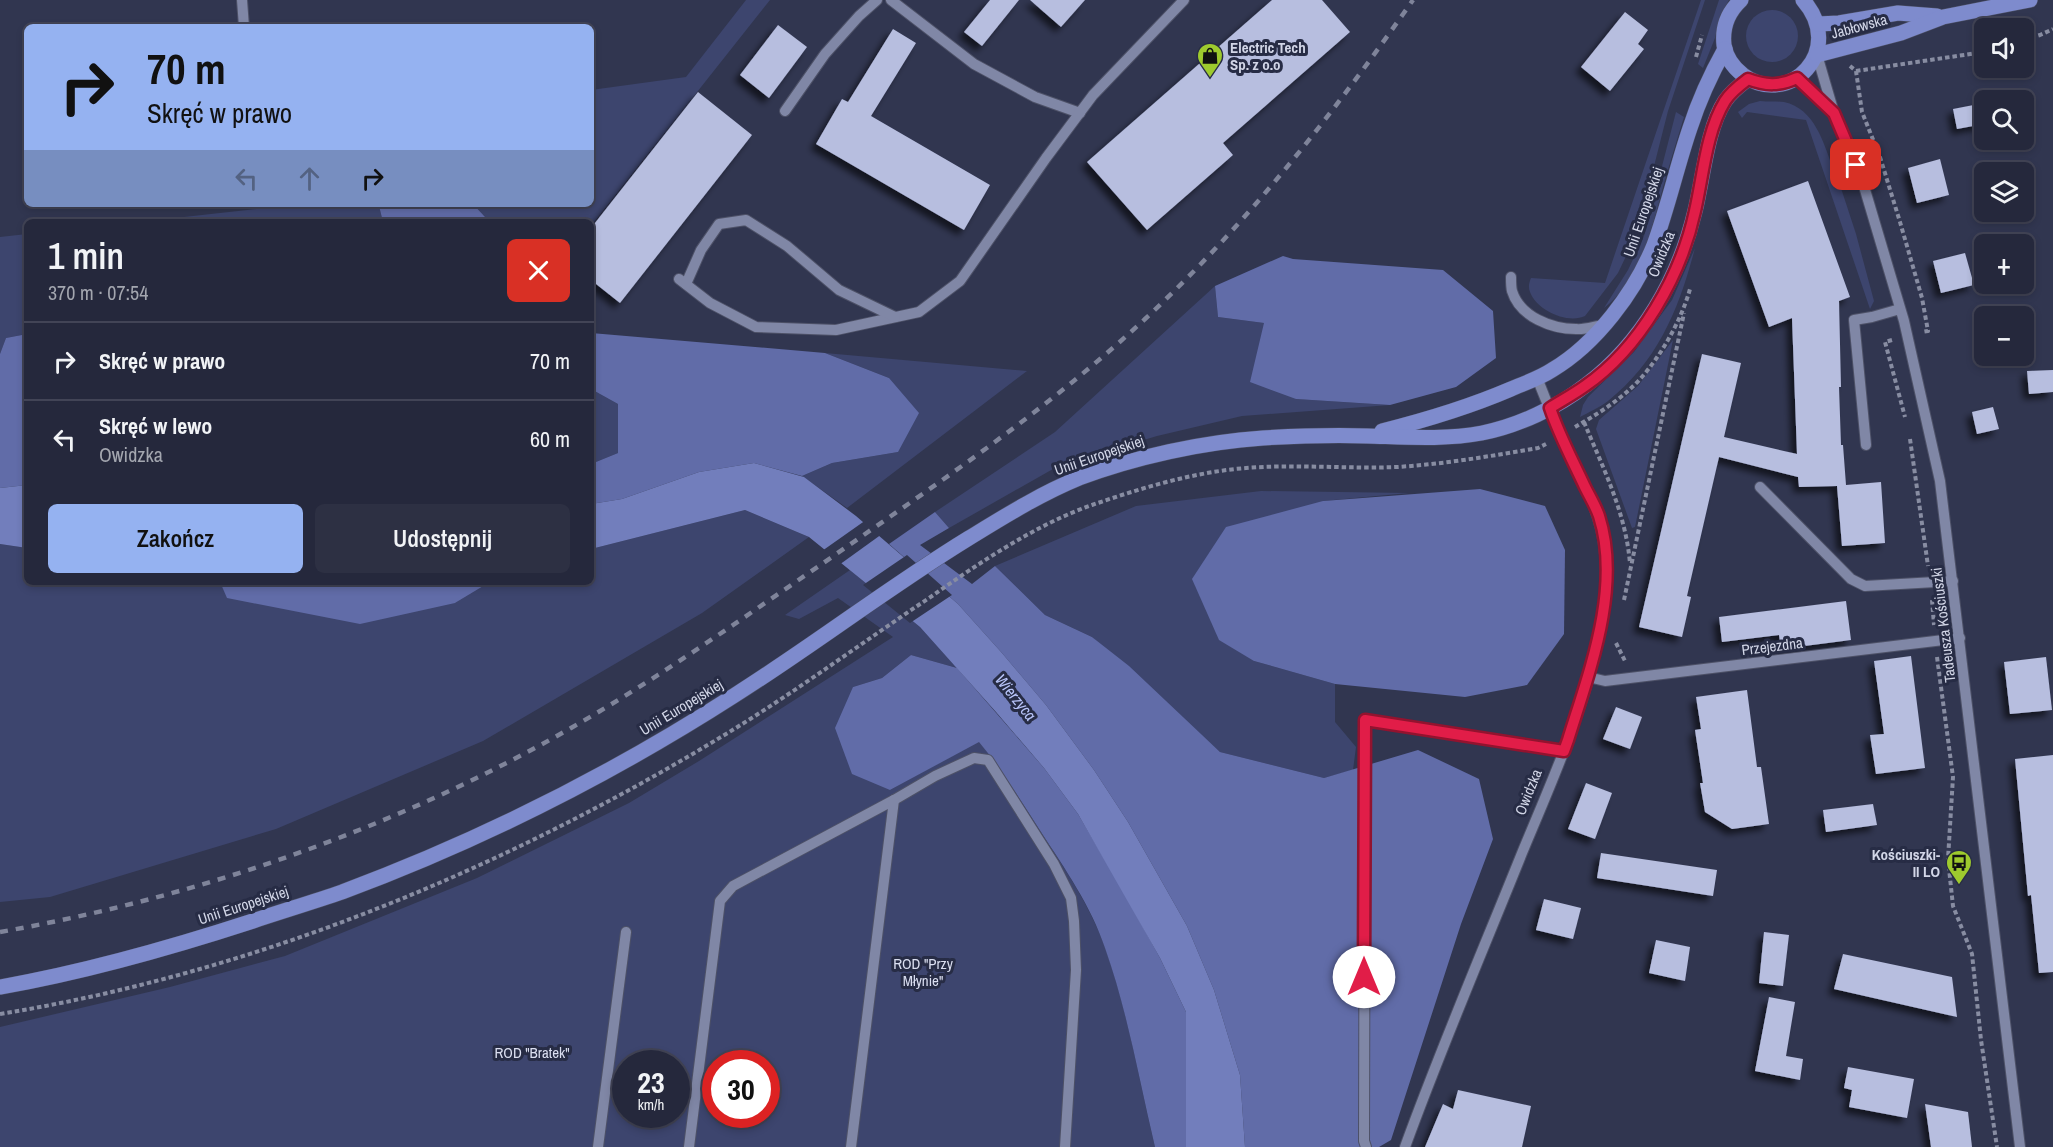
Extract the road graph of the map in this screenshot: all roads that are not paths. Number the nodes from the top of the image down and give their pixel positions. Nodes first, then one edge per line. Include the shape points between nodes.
1 (242, 0) edge
2 (877, 0) edge
3 (891, 0) edge
4 (1184, 0) edge
5 (1741, 0) edge
6 (1803, 0) edge
7 (2030, 0) edge
8 (1943, 17) junction
9 (244, 24) edge
10 (1818, 24) junction
11 (1725, 49) junction
12 (1816, 55) junction
13 (1797, 78) junction
14 (1748, 79) junction
15 (785, 111) dead end
16 (1080, 113) junction
17 (1834, 113) junction
18 (1511, 277) dead end
19 (1900, 309) junction
20 (895, 317) junction
21 (1604, 325) junction
22 (1537, 378) junction
23 (1550, 408) junction
24 (1358, 436) junction
25 (1866, 446) dead end
26 (1760, 487) dead end
27 (1953, 581) junction
28 (1960, 638) junction
29 (1588, 677) junction
30 (1564, 751) junction
31 (894, 800) junction
32 (626, 932) dead end
33 (0, 987) edge
34 (598, 1147) edge
35 (689, 1147) edge
36 (851, 1147) edge
37 (1065, 1147) edge
38 (1366, 1147) edge
39 (1405, 1147) edge
40 (2020, 1147) edge

1 - 9 street
2 - 15 street via 825,54
3 - 16 street via 974,64 1035,97
4 - 16 street
5 - 11 main road via 1726,19
6 - 10 main road
7 - 8 main road, Jabłowska
8 - 10 main road, Jabłowska via 1898,13
8 - 12 main road, Jabłowska via 1901,33
10 - 12 main road
11 - 14 main road via 1737,71
11 - 21 main road, Unii Europejskiej via 1690,127 1653,245 1639,276
12 - 13 main road
12 - 17 street, Tadeusza Kościuszki
13 - 14 main road via 1773,85
13 - 17 street, Tadeusza Kościuszki
14 - 23 main road, Owidzka via 1726,100 1715,123 1695,213 1668,288 1617,357 1586,385
16 - 20 street via 960,281 919,312
17 - 19 street, Tadeusza Kościuszki via 1863,183
18 - 21 street via 1519,303 1534,318 1557,328 1579,330
19 - 25 street via 1854,320
19 - 27 street, Tadeusza Kościuszki via 1940,482
20 - 20 street via 836,330 756,327 710,303 683,281 719,224 747,220 787,246 839,290
21 - 22 main road, Unii Europejskiej via 1578,351
22 - 23 street, Owidzka
22 - 24 main road, Unii Europejskiej via 1422,422
23 - 24 main road, Unii Europejskiej via 1483,433
23 - 29 street, Owidzka via 1599,516 1605,546 1604,610
24 - 33 main road, Unii Europejskiej via 1259,439 1162,453 1069,483 1026,503 939,557 735,695 640,753 492,830 342,892 184,944
26 - 27 street via 1851,579 1865,586
27 - 28 street, Tadeusza Kościuszki
28 - 29 street, Przejezdna via 1605,681
28 - 40 street, Tadeusza Kościuszki
29 - 30 street, Owidzka
30 - 38 street via 1365,720
30 - 39 street, Owidzka
31 - 35 street via 734,886 720,901
31 - 36 street
31 - 37 street via 974,758 988,760 1071,898 1076,970
32 - 34 street

